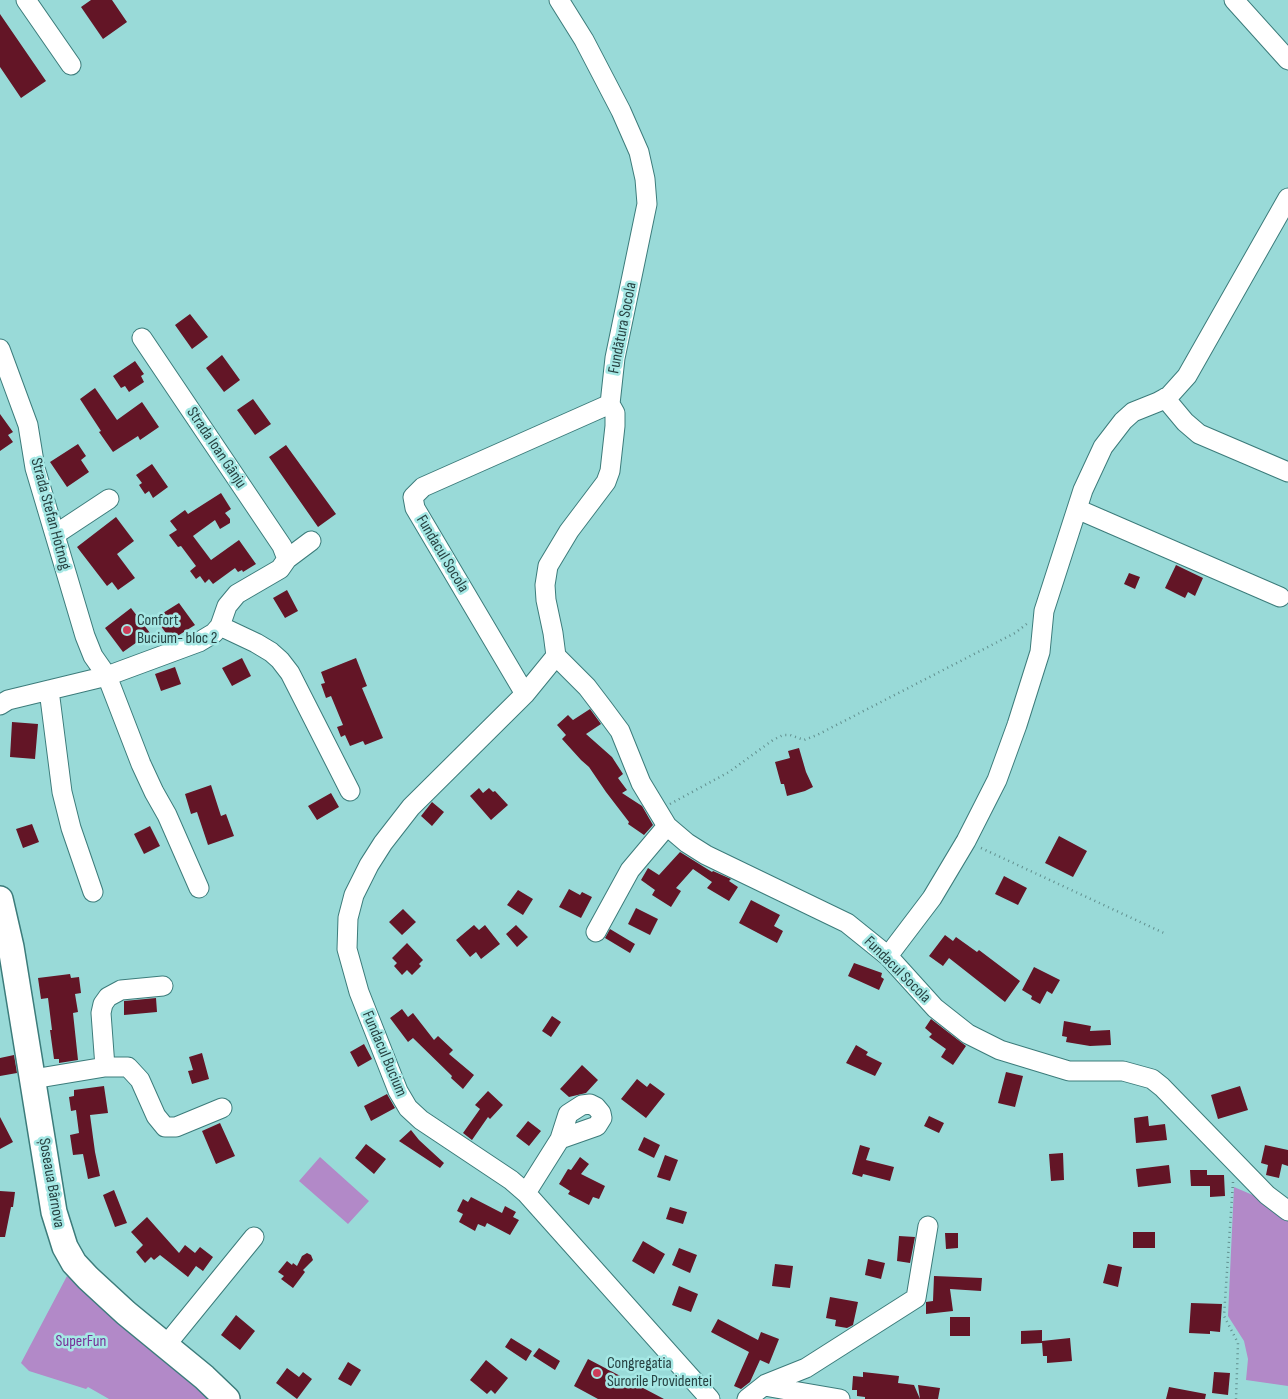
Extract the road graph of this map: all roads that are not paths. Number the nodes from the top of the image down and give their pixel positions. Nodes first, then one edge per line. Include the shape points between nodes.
1 (26, 0) edge
2 (559, 0) edge
3 (1234, 0) edge
4 (1287, 57) edge
5 (71, 65) dead end
6 (1288, 198) edge
7 (142, 338) dead end
8 (0, 349) edge
9 (1165, 398) junction
10 (610, 404) junction
11 (1288, 472) edge
12 (109, 499) dead end
13 (1077, 509) junction
14 (56, 534) junction
15 (311, 541) dead end
16 (287, 559) junction
17 (1280, 597) dead end
18 (220, 626) junction
19 (556, 656) junction
20 (107, 676) junction
21 (49, 690) junction
22 (525, 694) junction
23 (0, 706) edge
24 (350, 791) dead end
25 (662, 818) junction
26 (199, 888) dead end
27 (93, 892) dead end
28 (0, 899) edge
29 (596, 932) dead end
30 (888, 956) junction
31 (164, 986) dead end
32 (105, 1067) junction
33 (33, 1079) junction
34 (222, 1108) dead end
35 (560, 1139) dead end
36 (526, 1193) junction
37 (1288, 1211) edge
38 (928, 1226) dead end
39 (254, 1237) dead end
40 (166, 1345) junction
41 (766, 1384) junction
42 (227, 1399) edge
43 (710, 1399) edge
44 (747, 1399) edge
45 (840, 1399) edge

1 - 5 street
2 - 10 street, Fundătura Socola via 622,111 639,152 645,179 647,204 615,358
3 - 4 street
6 - 9 street via 1186,376
7 - 16 street, Strada Ioan Gânju via 282,546
8 - 14 street, Strada Stefan Hotnog via 28,425 35,468
9 - 11 street via 1200,434
9 - 13 street via 1133,412 1115,430 1103,447
10 - 19 street, Fundătura Socola via 615,414 615,426 606,482 569,531 548,566 546,600
10 - 22 street, Fundacul Socola via 424,487 414,497 416,508
12 - 14 street
13 - 17 street
13 - 30 street via 1044,612 1040,652 996,780 966,841 932,898
14 - 20 street, Strada Stefan Hotnog via 84,636
15 - 16 street
16 - 18 street via 280,569 237,594
18 - 20 street via 199,642
18 - 24 street via 256,643 280,660 290,673
19 - 22 street, Fundacul Bucium
19 - 25 street, Fundacul Socola via 587,687 620,731 641,783
20 - 21 street
20 - 26 street, Strada Stefan Hotnog via 144,771 168,815
21 - 23 street via 8,700
21 - 27 street via 62,792
22 - 36 street, Fundacul Bucium via 410,807 383,843 354,895 348,918 348,948 359,992 398,1091 408,1108
25 - 29 street
25 - 30 street, Fundacul Socola via 706,855 846,923
28 - 33 main road, Șoseaua Bârnova
30 - 37 street, Fundacul Socola via 935,1008 968,1034 1000,1050 1068,1071 1123,1071 1152,1079 1234,1163
31 - 32 street via 121,990 108,997 101,1012
32 - 33 street
32 - 34 street via 128,1067 135,1072 156,1116 166,1127 176,1127
33 - 40 main road, Șoseaua Bârnova via 54,1212 65,1247 88,1278
35 - 36 street
36 - 43 street, Fundacul Bucium
38 - 41 street via 916,1298 806,1368
39 - 40 street
40 - 42 main road, Șoseaua Bârnova
41 - 44 street
41 - 45 street

